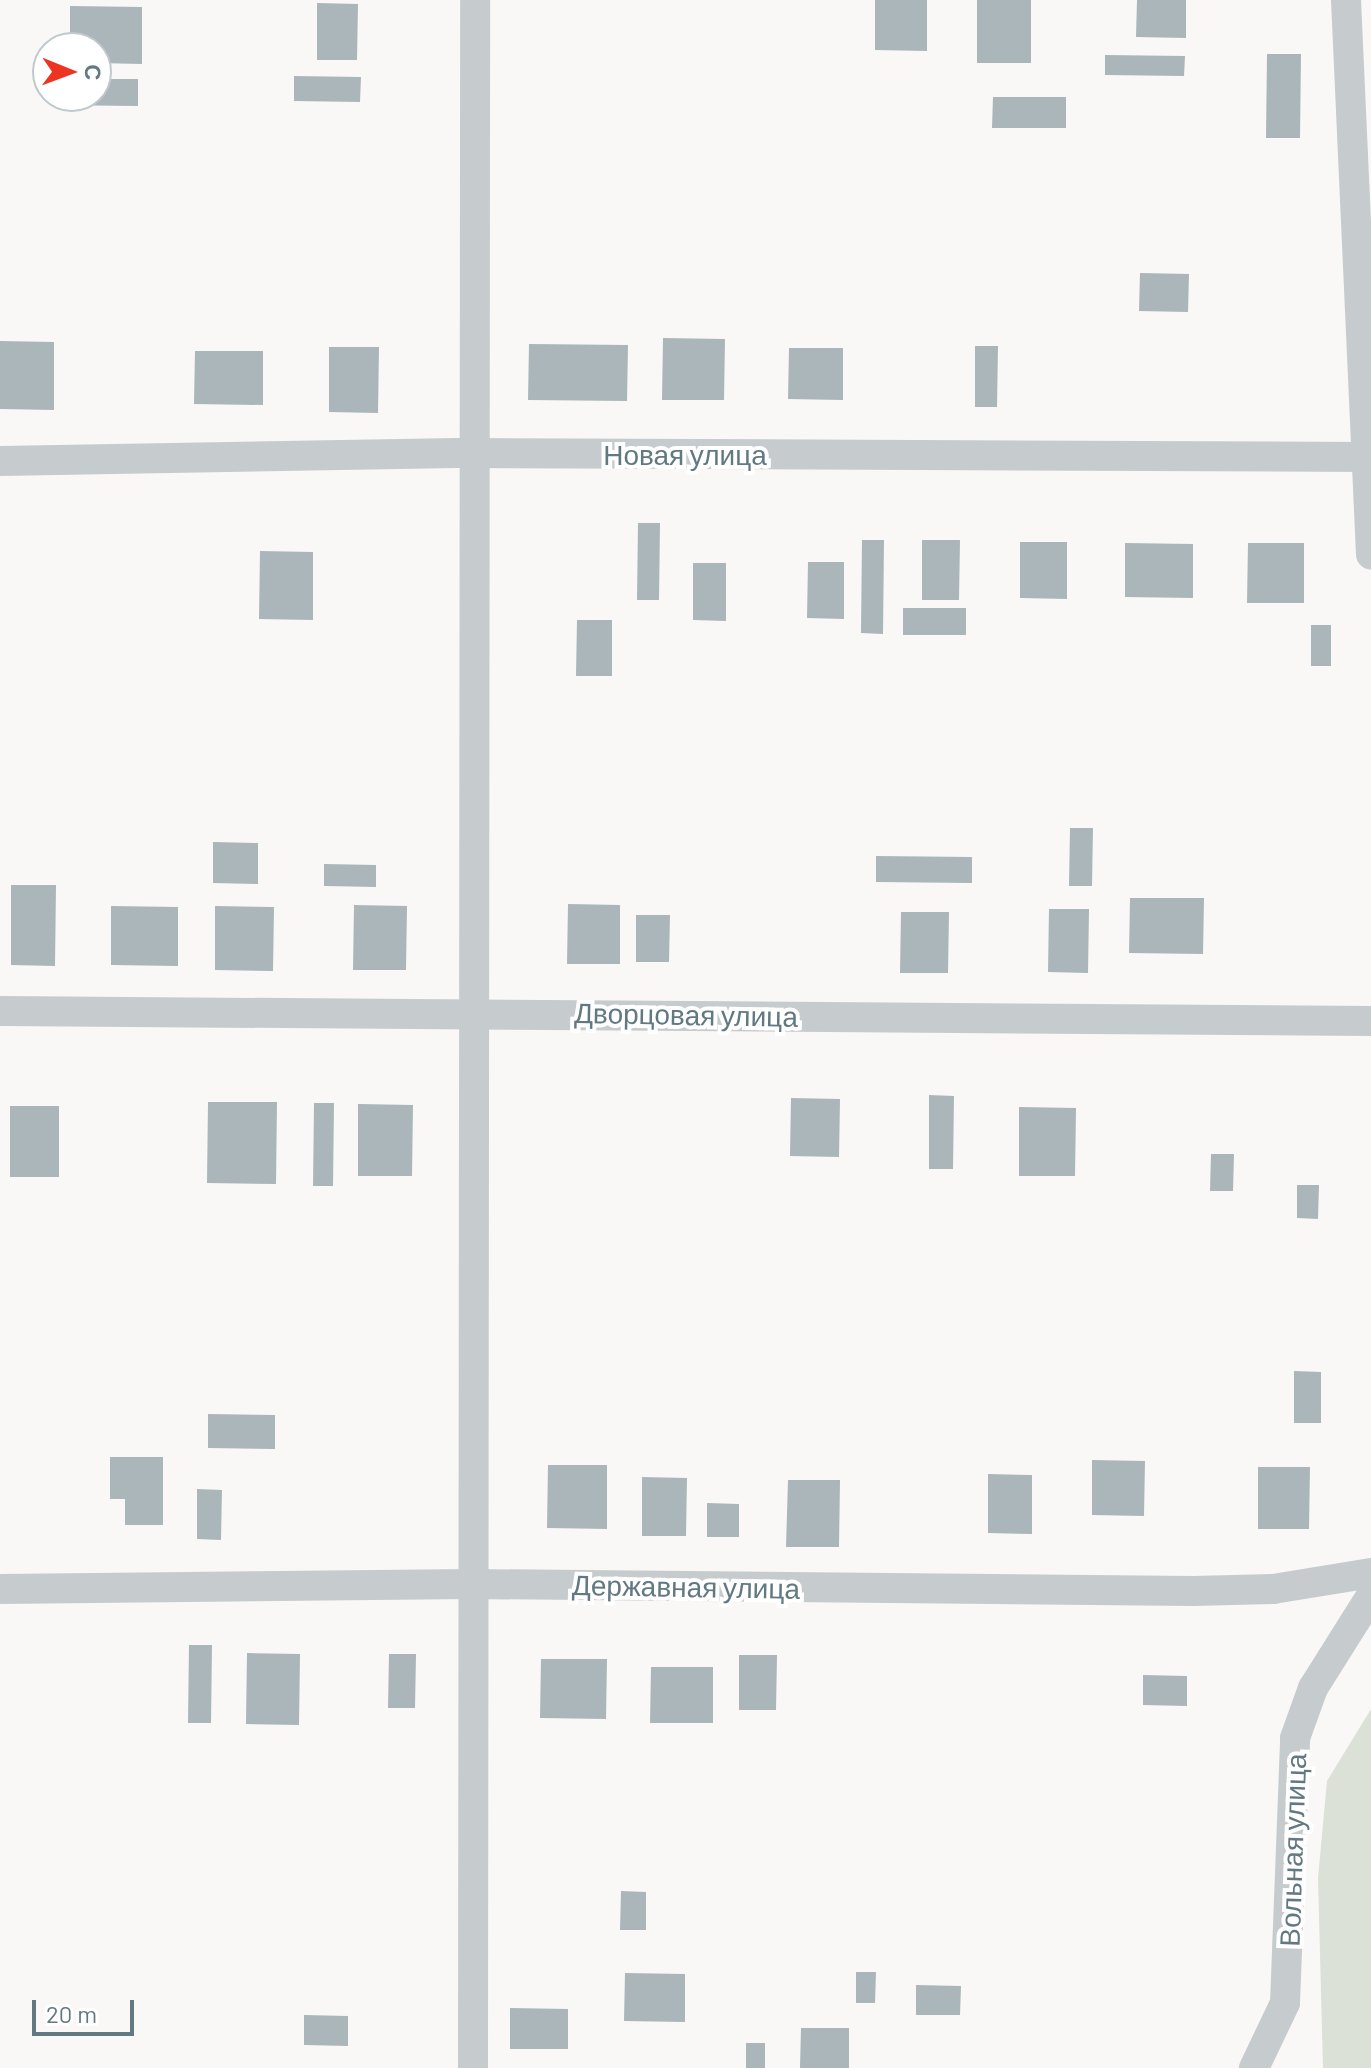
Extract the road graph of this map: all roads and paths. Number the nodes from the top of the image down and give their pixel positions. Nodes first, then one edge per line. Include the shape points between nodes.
1 (475, 0) edge
2 (1346, 0) edge
3 (471, 453) junction
4 (1370, 457) edge
5 (0, 461) edge
6 (1371, 554) edge
7 (0, 1011) edge
8 (470, 1012) junction
9 (1371, 1021) edge
10 (1371, 1573) edge
11 (471, 1584) junction
12 (0, 1589) edge
13 (1371, 1596) edge
14 (473, 2068) edge
15 (1254, 2068) edge

1 - 3 street
2 - 4 street
3 - 4 street, Новая улица
3 - 5 street, Новая улица
3 - 8 street
4 - 6 street
7 - 8 street, Дворцовая улица
8 - 9 street, Дворцовая улица
8 - 11 street
10 - 11 street, Державная улица via 1286,1587 1193,1591
11 - 12 street, Державная улица
11 - 14 street
13 - 15 street, Вольная улица via 1313,1688 1295,1738 1285,2003

